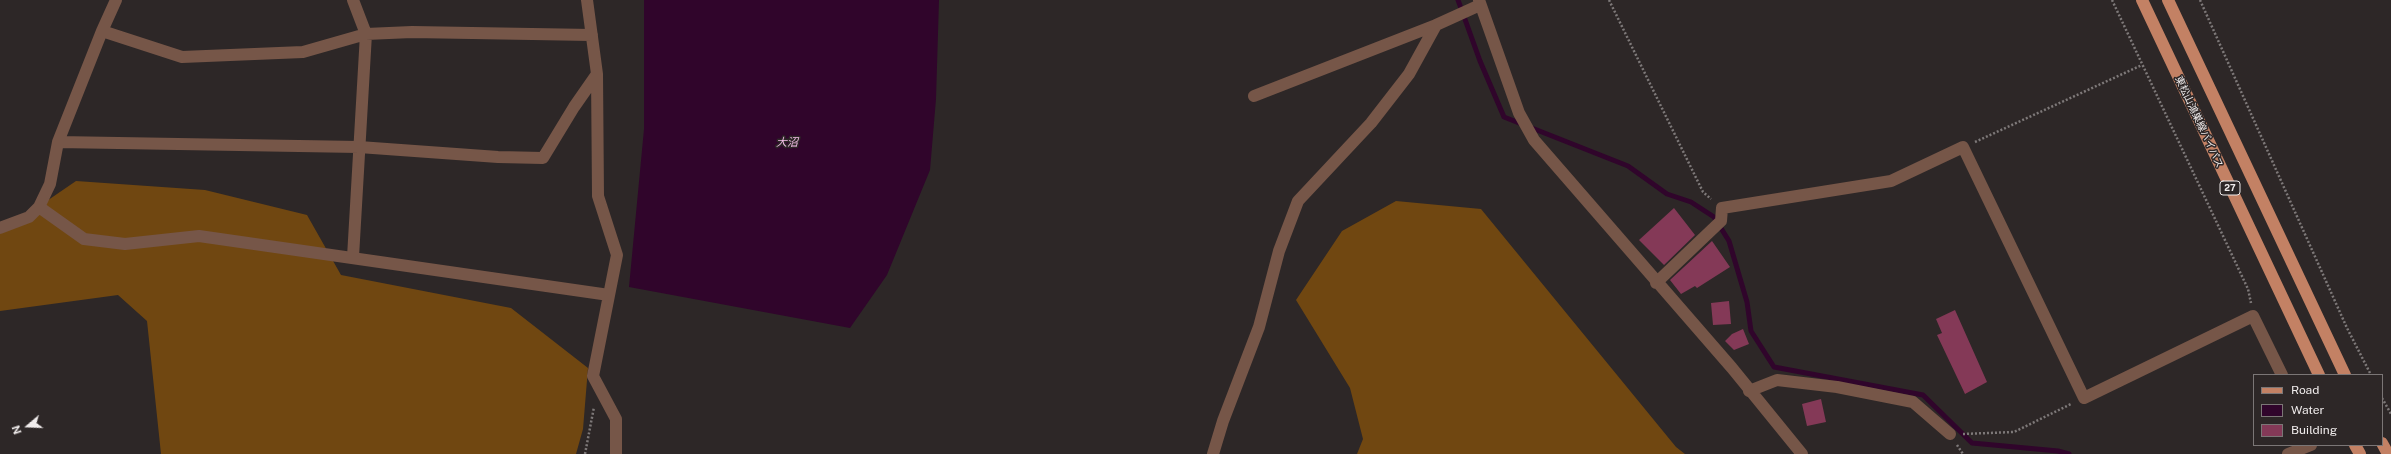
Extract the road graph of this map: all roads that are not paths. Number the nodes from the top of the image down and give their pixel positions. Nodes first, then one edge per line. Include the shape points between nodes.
1 (116, 0) edge
2 (353, 0) edge
3 (587, 0) edge
4 (2142, 0) edge
5 (2168, 0) edge
6 (1479, 2) edge
7 (1436, 26) junction
8 (102, 30) junction
9 (366, 34) junction
10 (592, 34) junction
11 (597, 74) junction
12 (1254, 96) dead end
13 (58, 142) junction
14 (359, 147) junction
15 (39, 207) junction
16 (0, 228) edge
17 (354, 257) junction
18 (1656, 283) junction
19 (609, 296) junction
20 (2282, 374) edge
21 (2319, 374) edge
22 (2345, 374) edge
23 (1749, 391) junction
24 (1950, 434) road end
25 (2383, 445) edge
26 (2308, 446) edge
27 (616, 454) edge
28 (1213, 454) edge
29 (1802, 454) edge
30 (2288, 454) edge
31 (2388, 454) edge

1 - 8 street
2 - 9 street
3 - 10 street
4 - 21 main road, 東松山鴻巣線バイパス / 27
5 - 22 main road, 27
6 - 7 street
6 - 18 street via 1520,113 1534,140
7 - 12 street
7 - 28 street via 1410,74 1372,123 1298,201 1279,252 1259,327
8 - 9 street via 182,57 303,52
8 - 13 street
9 - 10 street
9 - 14 street
10 - 11 street
11 - 14 street via 543,158
11 - 19 street via 598,196 617,255
13 - 14 street
13 - 15 street via 50,184
14 - 17 street
15 - 16 street via 29,217
15 - 17 street via 84,239 125,244 199,236
17 - 19 street
18 - 20 street via 1721,221 1722,208 1891,181 1963,147 2084,398 2253,316
18 - 23 street
19 - 27 street via 593,376 616,419
23 - 24 street via 1777,380 1837,387 1913,402
23 - 29 street
25 - 31 main road
26 - 30 street

